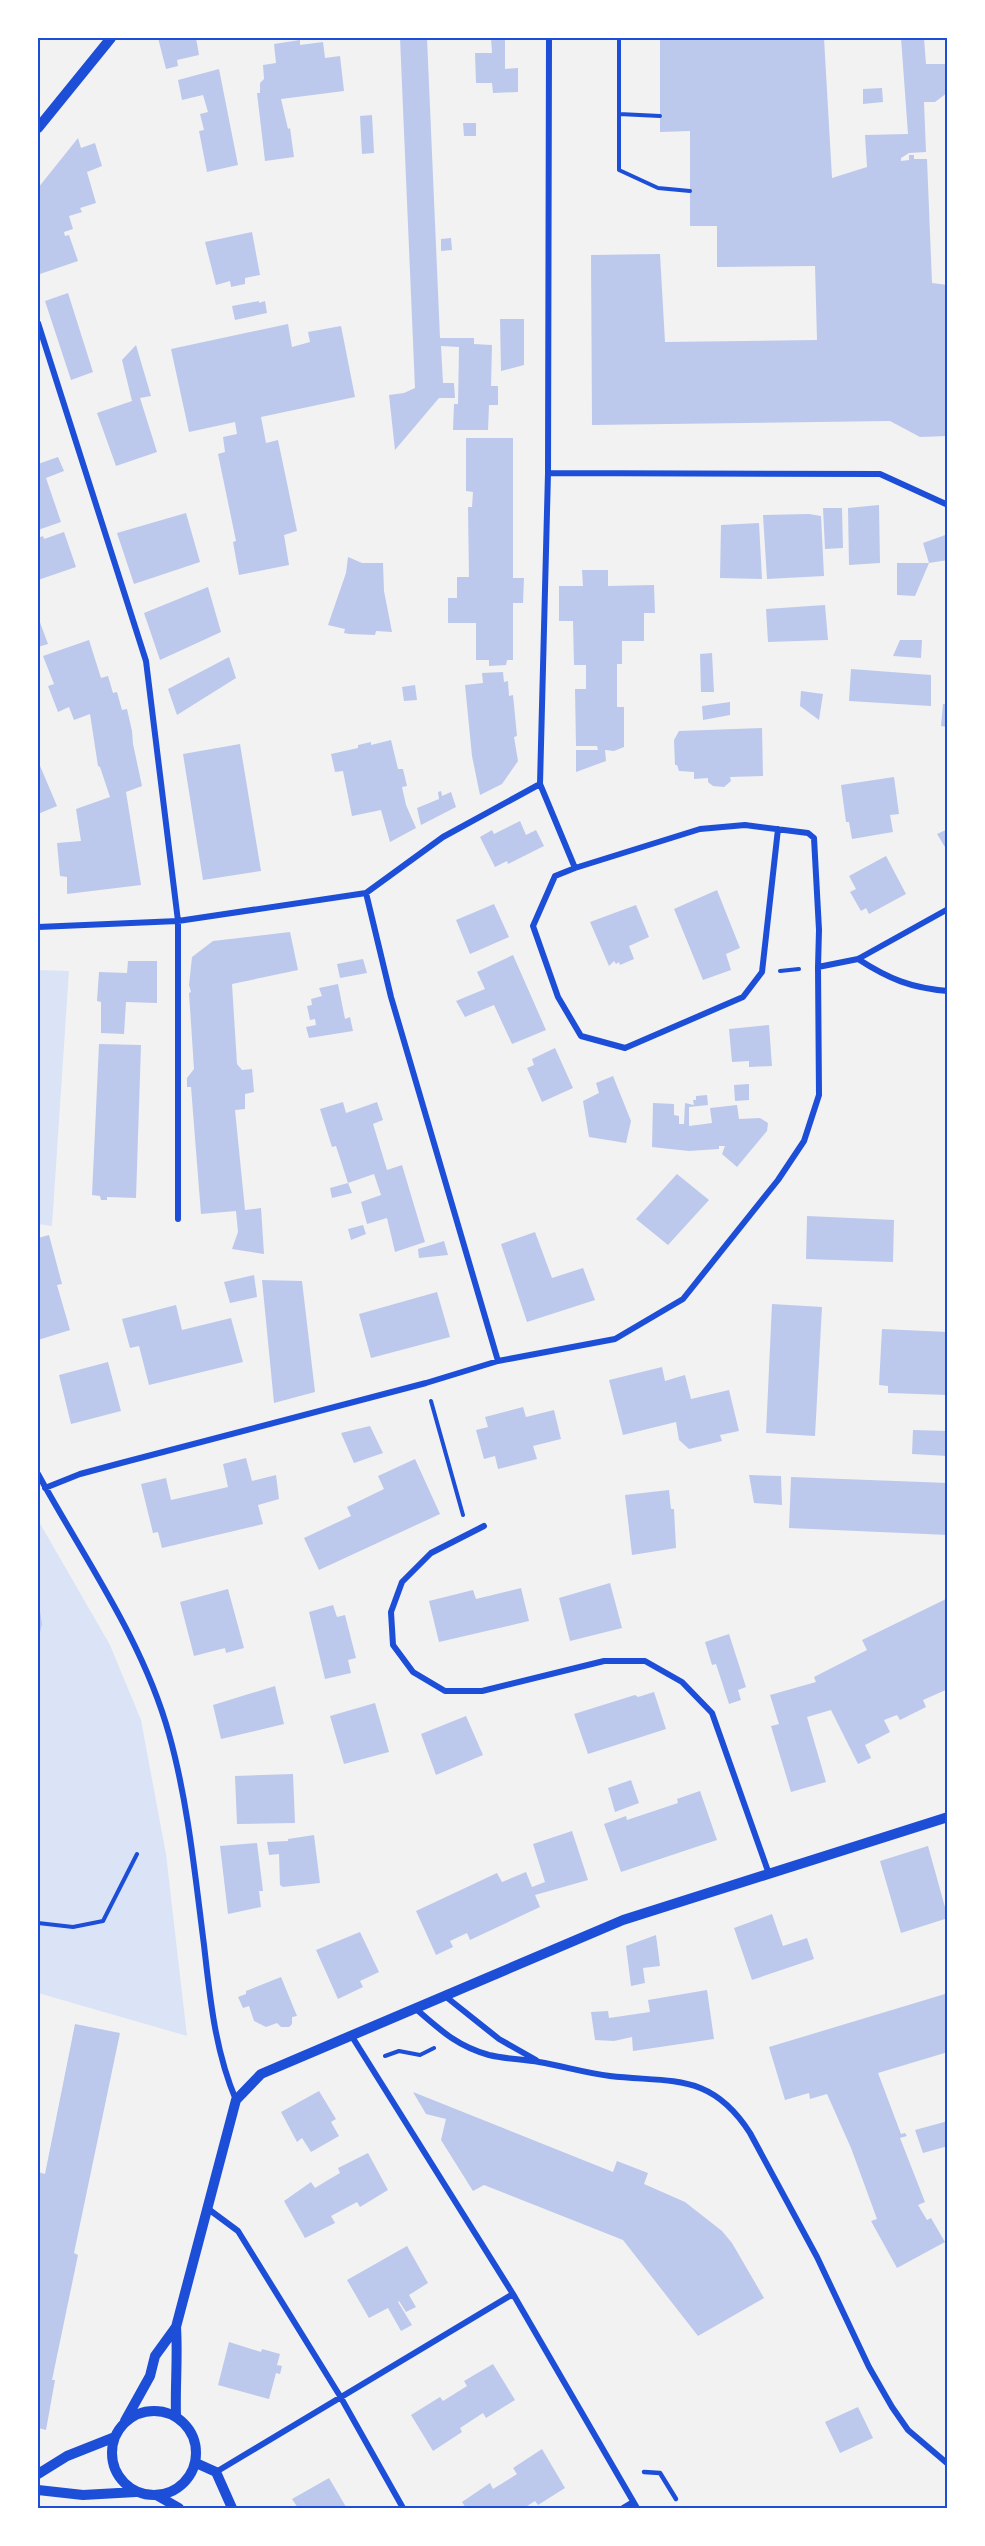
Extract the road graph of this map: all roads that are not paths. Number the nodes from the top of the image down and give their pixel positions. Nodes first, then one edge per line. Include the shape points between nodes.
1 (111, 38) edge
2 (549, 38) edge
3 (38, 128) edge
4 (38, 323) edge
5 (548, 473) junction
6 (948, 505) edge
7 (540, 783) junction
8 (778, 829) junction
9 (575, 868) junction
10 (366, 893) junction
11 (948, 909) edge
12 (178, 921) junction
13 (38, 927) edge
14 (858, 959) junction
15 (818, 967) junction
16 (948, 991) edge
17 (178, 1220) dead end
18 (498, 1361) junction
19 (38, 1474) edge
20 (45, 1488) junction
21 (484, 1526) dead end
22 (948, 1817) edge
23 (769, 1874) junction
24 (445, 1996) junction
25 (416, 2009) junction
26 (351, 2035) junction
27 (539, 2062) junction
28 (236, 2100) junction
29 (207, 2208) junction
30 (513, 2294) junction
31 (177, 2327) junction
32 (340, 2396) junction
33 (176, 2416) junction
34 (124, 2423) junction
35 (115, 2437) junction
36 (196, 2463) junction
37 (948, 2464) edge
38 (216, 2472) junction
39 (644, 2472) dead end
40 (38, 2474) edge
41 (38, 2490) edge
42 (136, 2492) junction
43 (158, 2496) junction
44 (676, 2499) dead end
45 (635, 2505) edge
46 (178, 2508) edge
47 (232, 2508) edge
48 (403, 2508) edge
49 (623, 2508) edge

1 - 3 street
2 - 5 street
4 - 12 street via 146,661
5 - 6 street via 880,474
5 - 7 street
7 - 9 street
7 - 10 street via 443,837
8 - 9 street via 745,825 700,829
8 - 9 street via 762,972 743,997 625,1048 581,1036 558,997 534,926 555,876
8 - 15 street via 808,833 814,838
10 - 12 street
10 - 18 street via 391,997
11 - 14 street
12 - 13 street
12 - 17 street
14 - 15 street
14 - 16 street via 880,974 919,988
15 - 18 street via 819,1095 804,1141 778,1180 682,1299 615,1339
18 - 20 street via 121,1462
19 - 20 street
20 - 28 street via 78,1542 157,1694 172,1745 191,1840 213,2019 223,2069
21 - 23 street via 431,1553 402,1582 391,1612 393,1646 413,1672 445,1691 482,1691 604,1661 645,1661 682,1682 712,1713
22 - 23 street
23 - 24 street via 624,1920
24 - 25 street
24 - 27 street via 500,2039
25 - 26 street
25 - 27 street via 451,2040 490,2055
26 - 28 street via 261,2074
26 - 30 street
27 - 37 street via 612,2076 671,2079 724,2100 738,2114 817,2257 892,2408 908,2430
28 - 29 street
29 - 31 street
29 - 32 street via 238,2231
30 - 32 street
30 - 45 street
31 - 33 street
31 - 34 street via 154,2356 150,2376
32 - 38 street
32 - 48 street
33 - 34 street via 149,2411
33 - 36 street via 189,2428 196,2445
34 - 35 street
35 - 40 street via 67,2456
35 - 42 street via 113,2462 117,2474
36 - 38 street
36 - 43 street via 182,2485
38 - 47 street
39 - 44 lane via 660,2473
41 - 42 street via 83,2495
42 - 43 street
43 - 46 street
45 - 49 street

